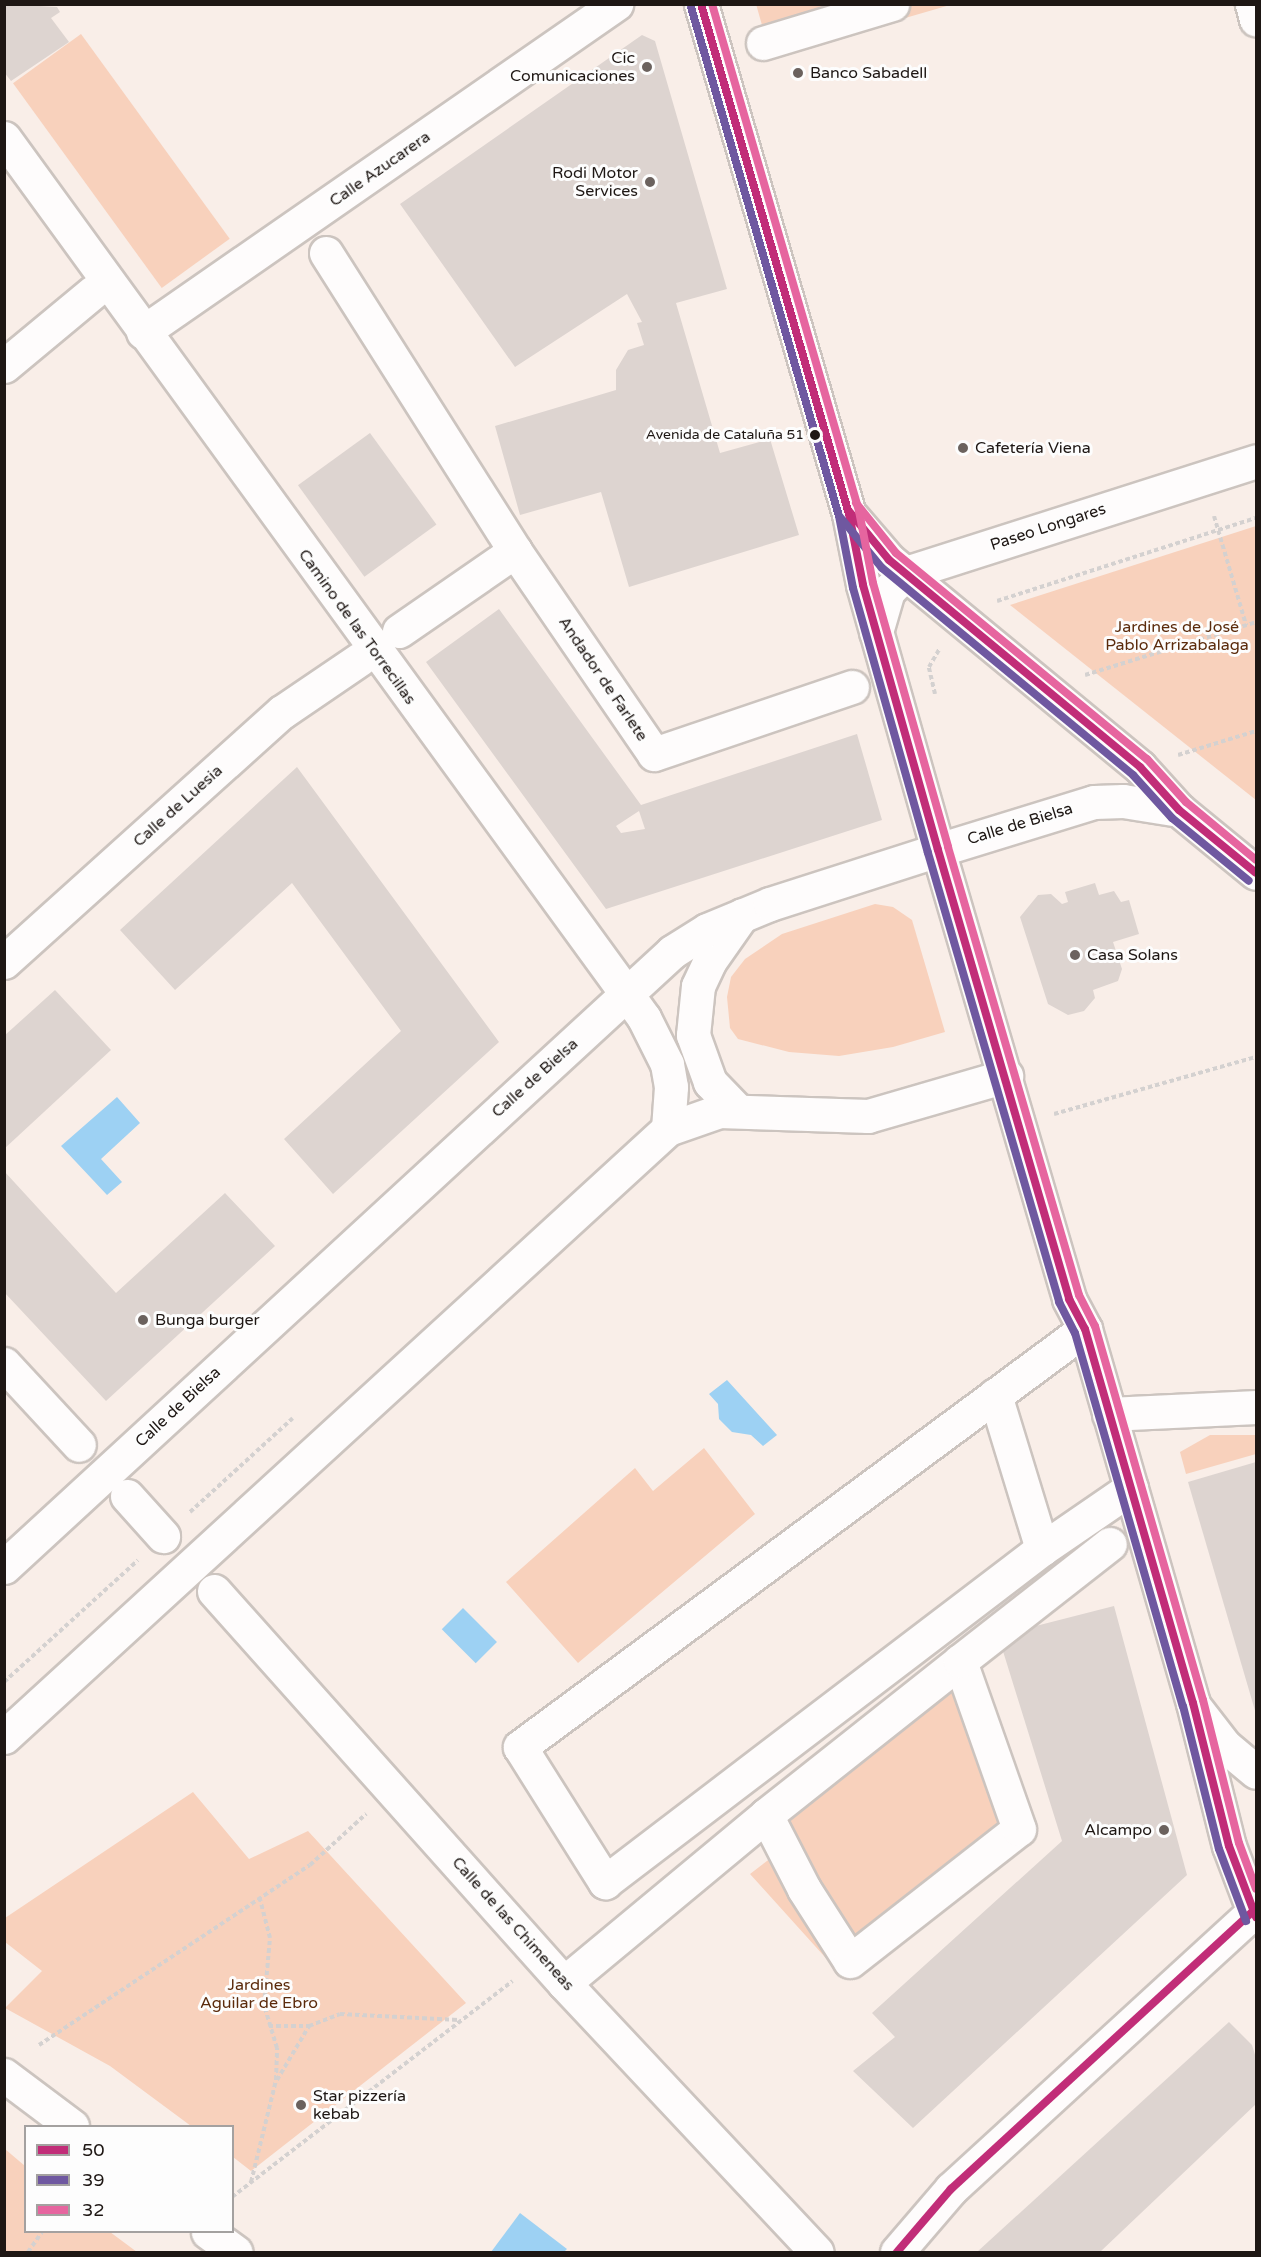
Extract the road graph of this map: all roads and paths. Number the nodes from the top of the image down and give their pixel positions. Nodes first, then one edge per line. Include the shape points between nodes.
1 (616, 4) edge
2 (701, 4) edge
3 (892, 4) edge
4 (1252, 4) edge
5 (1257, 19) edge
6 (763, 43) dead end
7 (6, 143) edge
8 (326, 253) dead end
9 (93, 292) dead end
10 (143, 332) junction
11 (4, 366) edge
12 (1257, 461) edge
13 (849, 514) junction
14 (1214, 516) dead end
15 (1257, 518) edge
16 (1218, 530) junction
17 (515, 551) junction
18 (906, 573) junction
19 (962, 622) junction
20 (1257, 622) edge
21 (1246, 625) junction
22 (399, 631) dead end
23 (876, 632) junction
24 (360, 659) dead end
25 (852, 687) dead end
26 (1044, 688) junction
27 (1257, 731) edge
28 (1140, 767) junction
29 (1179, 810) junction
30 (938, 850) junction
31 (1257, 873) edge
32 (742, 915) junction
33 (4, 962) edge
34 (626, 993) junction
35 (1257, 1057) edge
36 (1006, 1076) junction
37 (737, 1110) junction
38 (1053, 1114) dead end
39 (668, 1129) junction
40 (1085, 1329) junction
41 (4, 1364) edge
42 (995, 1395) junction
43 (1257, 1407) edge
44 (1109, 1414) junction
45 (79, 1445) dead end
46 (1131, 1488) junction
47 (127, 1496) dead end
48 (163, 1536) dead end
49 (1110, 1544) dead end
50 (1042, 1549) junction
51 (4, 1567) edge
52 (214, 1591) dead end
53 (960, 1661) junction
54 (1193, 1703) junction
55 (4, 1737) edge
56 (1257, 1772) edge
57 (394, 1788) junction
58 (766, 1815) junction
59 (260, 1899) junction
60 (1256, 1912) edge
61 (543, 1959) junction
62 (564, 1983) junction
63 (459, 2020) junction
64 (269, 2026) junction
65 (309, 2026) junction
66 (39, 2045) dead end
67 (4, 2075) edge
68 (276, 2080) junction
69 (69, 2125) edge
70 (250, 2183) junction
71 (234, 2195) edge
72 (41, 2233) edge
73 (209, 2233) edge
74 (28, 2253) edge
75 (236, 2253) edge
76 (817, 2253) edge
77 (897, 2253) edge

1 - 10 street, Calle Azucarera
2 - 13 street
3 - 6 street
4 - 5 street
7 - 10 street, Camino de las Torrecillas
8 - 17 street, Andador de Farlete
9 - 11 street
10 - 34 street, Camino de las Torrecillas
12 - 18 street, Paseo Longares
13 - 18 street
13 - 23 street
14 - 16 path
15 - 16 path
16 - 19 path via 978,607
16 - 21 path
17 - 22 street
17 - 25 street, Andador de Farlete via 654,754
18 - 19 street
18 - 23 street via 888,591
19 - 26 street
20 - 21 path
21 - 26 path
23 - 30 street
24 - 33 street, Calle de Luesia via 282,712
26 - 28 street
27 - 28 path
28 - 29 street
29 - 30 street, Calle de Bielsa via 1123,801 1094,802
29 - 31 street
30 - 32 street, Calle de Bielsa
30 - 36 street
32 - 34 street, Calle de Bielsa via 687,941
32 - 37 street via 709,962 699,986 693,1035 710,1082
34 - 39 street, Camino de las Torrecillas via 667,1064 671,1088
34 - 51 street, Calle de Bielsa
35 - 38 path
36 - 37 street via 868,1116 818,1117
36 - 40 street via 1069,1299
37 - 39 street via 700,1114
39 - 55 street
40 - 42 street
40 - 44 street
41 - 45 street
42 - 50 street
42 - 50 street via 520,1747 605,1882
43 - 44 street
44 - 46 street
46 - 50 street
46 - 54 street
47 - 48 street
49 - 53 street
52 - 57 street, Calle de las Chimeneas
53 - 58 street
53 - 58 street via 1019,1829 849,1961 804,1889
54 - 56 street via 1225,1746
54 - 60 street via 1229,1846
57 - 59 path via 310,1865
57 - 61 street, Calle de las Chimeneas
58 - 62 street
59 - 64 path via 270,1938 264,2005
59 - 66 path
60 - 77 street via 951,2189
61 - 62 street, Calle de las Chimeneas
61 - 63 path
62 - 76 street, Calle de las Chimeneas
63 - 65 path via 340,2014
63 - 70 path
64 - 65 path
64 - 68 path via 277,2049
65 - 68 path
67 - 69 street
68 - 70 path
70 - 71 path
72 - 74 path
73 - 75 street

